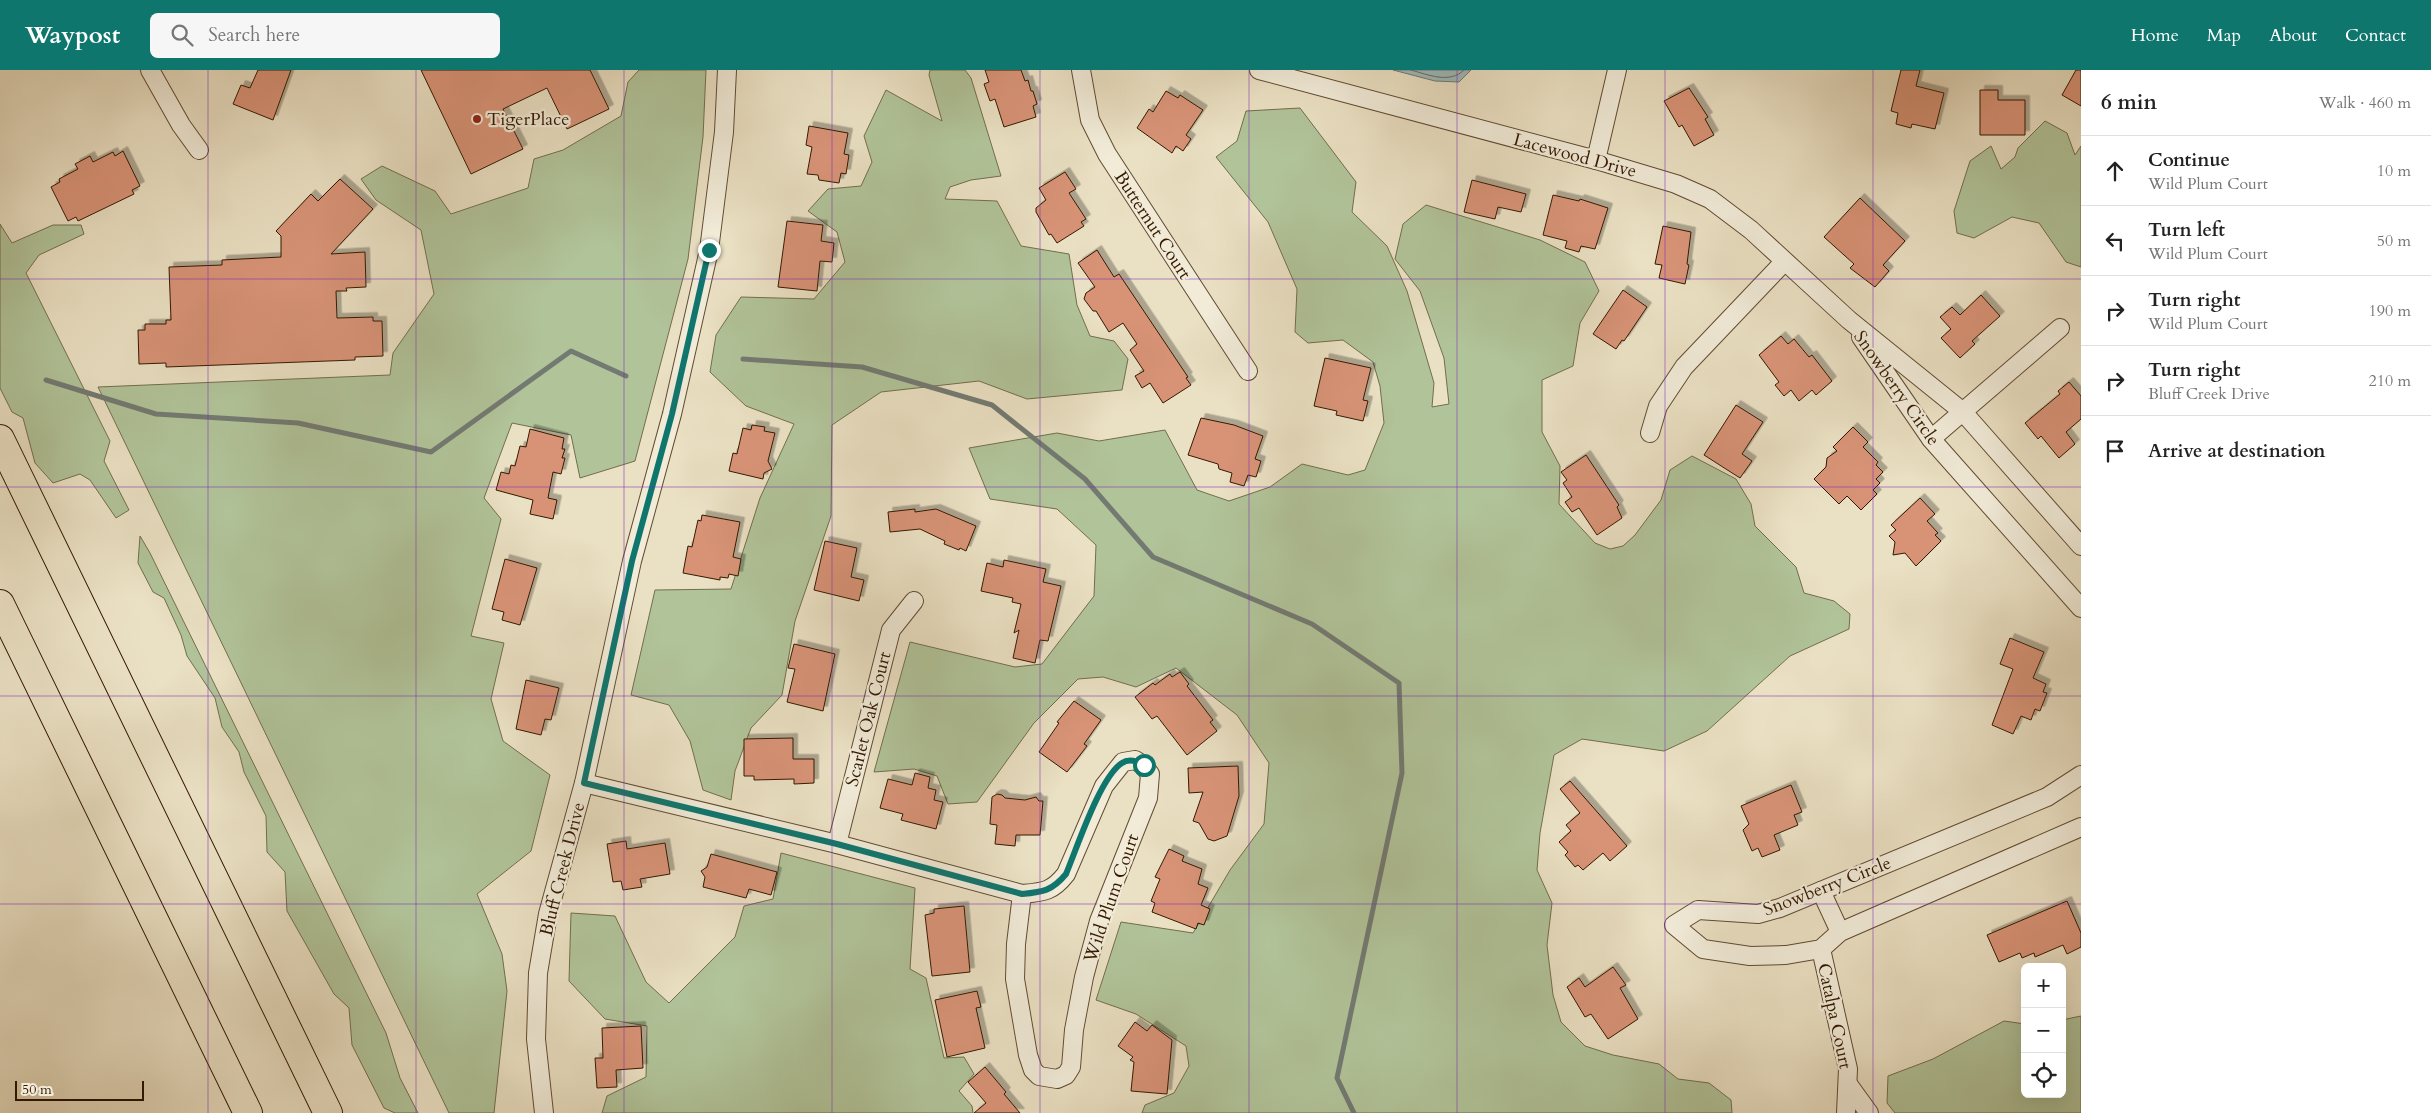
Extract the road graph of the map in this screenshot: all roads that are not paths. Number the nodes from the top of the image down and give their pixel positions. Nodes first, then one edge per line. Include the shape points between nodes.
1 (150, 70) edge
2 (727, 70) edge
3 (1081, 70) edge
4 (1259, 70) edge
5 (1617, 70) edge
6 (199, 150) dead end
7 (1596, 160) junction
8 (1784, 262) junction
9 (1849, 320) junction
10 (2060, 328) dead end
11 (1248, 371) dead end
12 (1963, 412) junction
13 (1650, 433) dead end
14 (0, 439) edge
15 (1931, 439) junction
16 (2081, 546) edge
17 (914, 601) dead end
18 (0, 604) edge
19 (2081, 608) edge
20 (2081, 775) edge
21 (584, 783) junction
22 (2081, 827) edge
23 (837, 844) junction
24 (1820, 891) junction
25 (1022, 894) junction
26 (1840, 932) junction
27 (1820, 949) junction
28 (1848, 1084) junction
29 (248, 1113) edge
30 (328, 1113) edge
31 (544, 1113) edge
32 (1846, 1113) edge
33 (1869, 1113) edge

1 - 6 street
2 - 21 street, Bluff Creek Drive via 724,132 709,250 672,414 632,561
3 - 11 street, Butternut Court via 1090,120 1107,154
4 - 7 street, Lacewood Drive
5 - 7 street
7 - 8 street, Lacewood Drive via 1676,184 1710,199 1751,230
8 - 9 street, Lacewood Drive
8 - 13 street via 1684,367 1658,406
9 - 12 street, Snowberry Circle
9 - 15 street, Snowberry Circle
10 - 12 street
12 - 15 street
12 - 16 street, Snowberry Circle
14 - 30 highway
15 - 19 street, Snowberry Circle
17 - 23 street, Scarlet Oak Court via 891,630
18 - 29 highway
20 - 24 street, Snowberry Circle via 2047,797
21 - 23 street, Wild Plum Court
21 - 31 street, Bluff Creek Drive via 548,914 538,973 536,1040
22 - 26 street
23 - 25 street, Wild Plum Court
24 - 26 street
24 - 27 street, Snowberry Circle via 1758,914 1698,910 1674,925 1703,949 1750,956 1786,955
25 - 25 street, Wild Plum Court via 1015,979 1028,1054 1033,1070 1039,1076 1057,1079 1066,1075 1071,1067 1084,977 1100,921 1148,798 1150,774 1144,765 1135,760 1123,762 1115,770 1104,786 1066,874 1059,883 1044,892
26 - 27 street
27 - 28 street, Catalpa Court via 1848,1068
28 - 32 street, Catalpa Court
28 - 33 street, Catalpa Court

